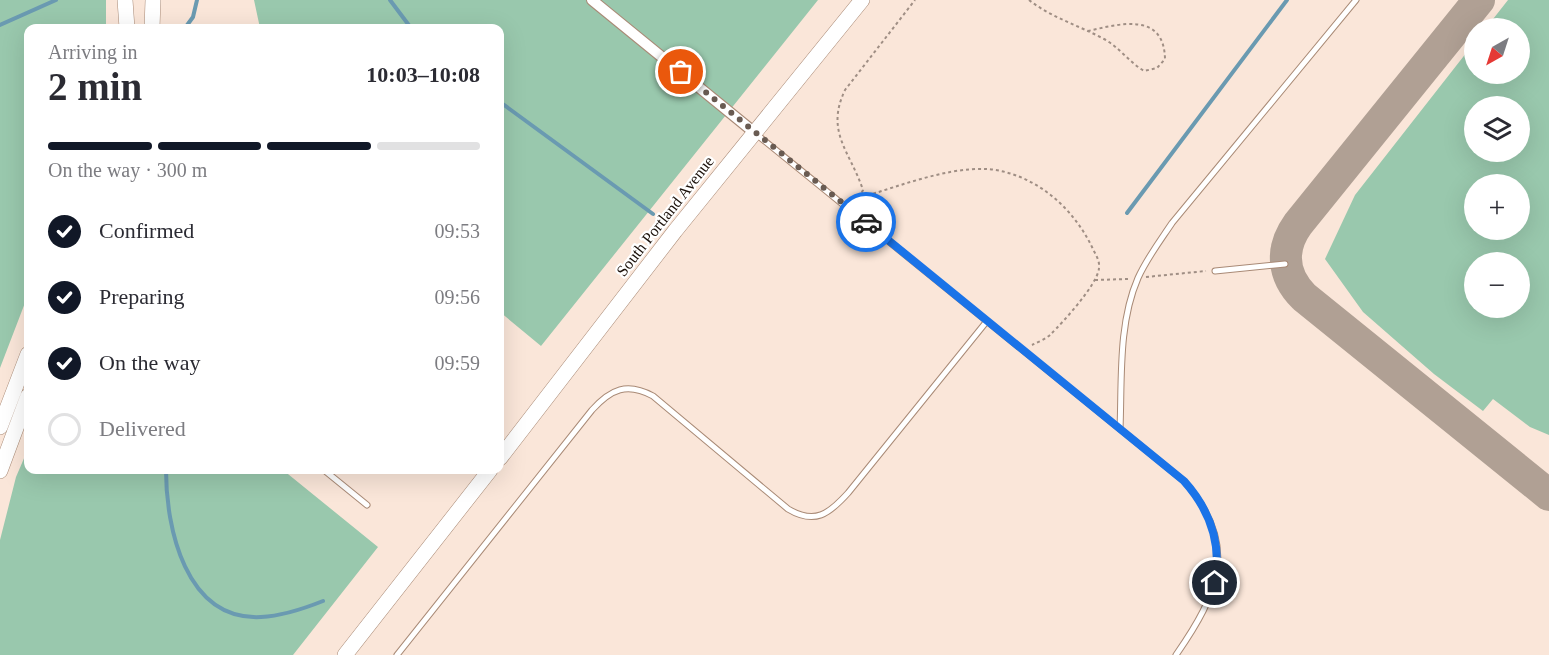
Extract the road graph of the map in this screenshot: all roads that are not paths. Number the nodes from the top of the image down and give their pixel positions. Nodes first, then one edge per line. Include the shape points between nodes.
1 (125, 0) edge
2 (153, 0) edge
3 (592, 0) edge
4 (862, 0) edge
5 (1356, 0) edge
6 (127, 24) edge
7 (152, 24) edge
8 (755, 133) junction
9 (1285, 264) dead end
10 (1215, 271) road end
11 (987, 321) junction
12 (24, 364) edge
13 (24, 407) edge
14 (0, 427) edge
15 (1120, 429) junction
16 (504, 453) edge
17 (0, 471) edge
18 (329, 474) edge
19 (487, 474) edge
20 (367, 505) dead end
21 (345, 655) edge
22 (397, 655) edge
23 (1176, 655) edge

1 - 6 main road
2 - 7 main road
3 - 8 street
4 - 8 main road, South Portland Avenue
5 - 15 lane via 1151,253 1138,278 1126,321
8 - 11 lane
8 - 16 main road, South Portland Avenue
9 - 10 lane
11 - 15 lane
11 - 22 lane via 848,493 822,516 805,517 788,509 653,396 629,387 611,393 585,419
12 - 14 main road
13 - 17 main road
15 - 23 lane via 1184,481 1200,499 1214,532 1217,571 1212,596
18 - 20 lane
19 - 21 main road

